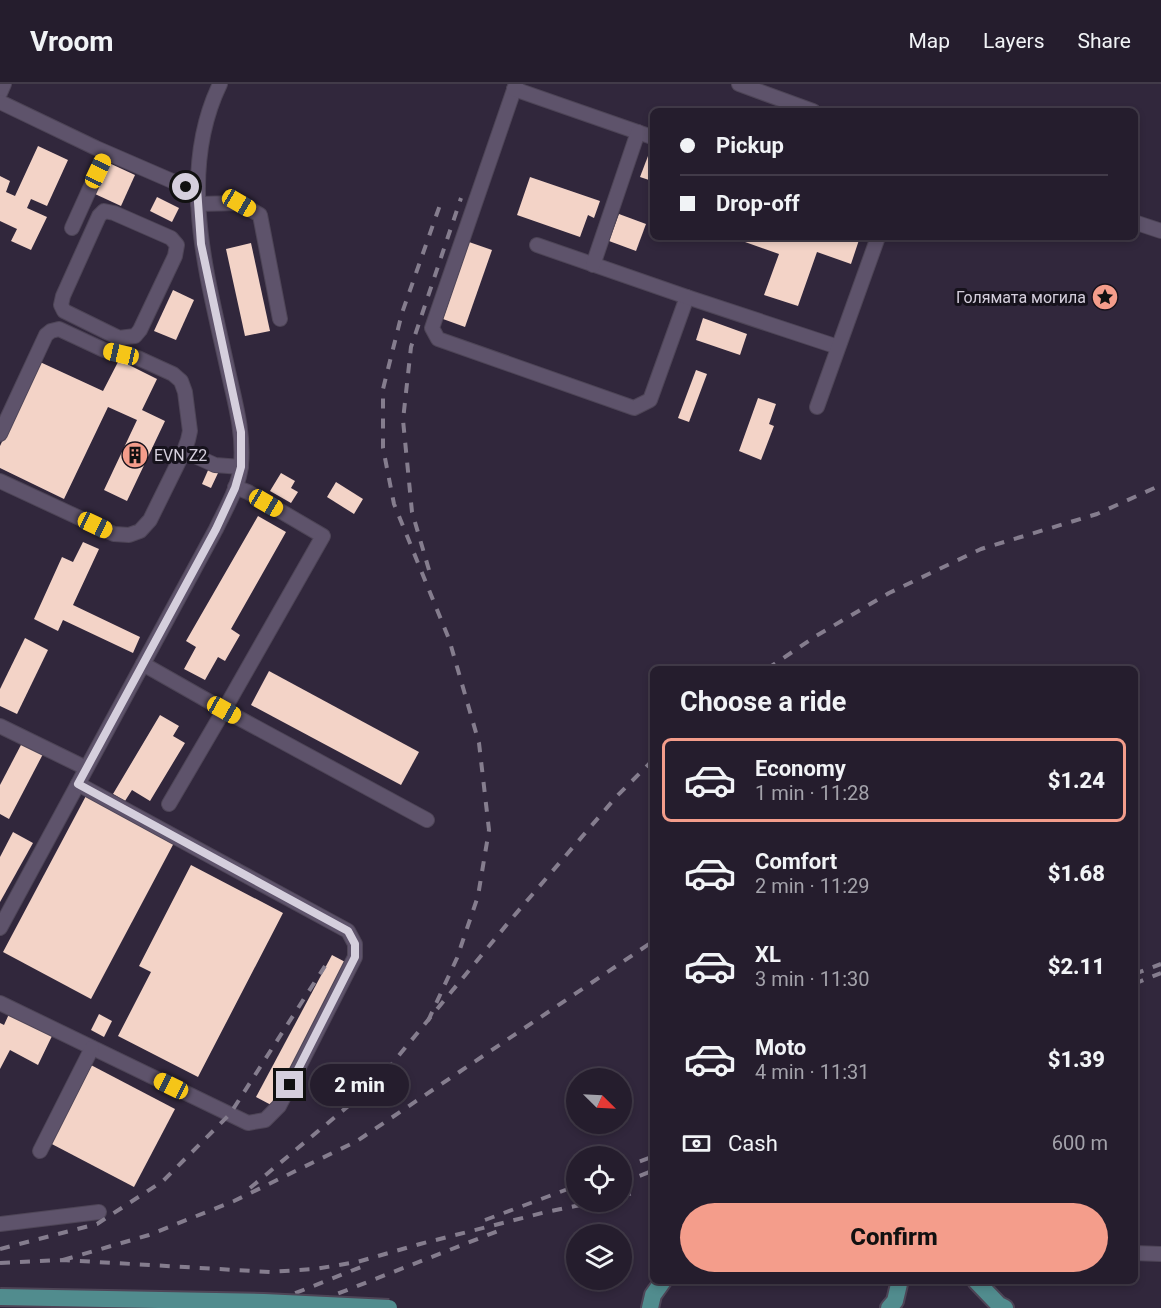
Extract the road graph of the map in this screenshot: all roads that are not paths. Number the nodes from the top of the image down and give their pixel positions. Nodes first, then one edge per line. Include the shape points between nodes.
1 (4, 84) edge
2 (220, 84) edge
3 (739, 84) edge
4 (515, 87) edge
5 (0, 93) edge
6 (0, 102) edge
7 (805, 108) edge
8 (638, 132) junction
9 (650, 136) edge
10 (106, 153) junction
11 (197, 188) junction
12 (198, 204) junction
13 (1138, 223) edge
14 (72, 228) dead end
15 (1161, 231) edge
16 (877, 240) edge
17 (201, 244) junction
18 (537, 245) dead end
19 (177, 246) junction
20 (593, 265) junction
21 (687, 297) junction
22 (280, 319) dead end
23 (838, 347) junction
24 (817, 407) dead end
25 (0, 435) edge
26 (184, 451) junction
27 (241, 467) junction
28 (0, 481) edge
29 (235, 488) junction
30 (143, 664) junction
31 (224, 710) junction
32 (0, 726) edge
33 (86, 768) junction
34 (78, 784) junction
35 (169, 804) dead end
36 (427, 820) dead end
37 (0, 928) edge
38 (0, 1003) edge
39 (92, 1048) junction
40 (40, 1151) dead end
41 (99, 1212) dead end
42 (0, 1224) edge
43 (1138, 1253) edge
44 (1161, 1254) edge
45 (661, 1284) edge
46 (899, 1284) edge
47 (979, 1284) edge
48 (0, 1297) edge
49 (388, 1308) edge
50 (650, 1308) edge
51 (889, 1308) edge
52 (1005, 1308) edge

1 - 5 street
2 - 11 street via 201,143
3 - 7 street
4 - 8 street
4 - 21 street via 432,327 438,339 634,408 650,400
6 - 10 street
8 - 9 street
8 - 20 street
10 - 11 street via 186,187
10 - 14 street
11 - 12 street
12 - 17 street
12 - 22 street via 239,203 260,215
13 - 15 street
16 - 23 street
17 - 19 street
17 - 27 street via 241,432
18 - 20 street
19 - 19 street via 171,238 104,212 63,296 64,311 119,338 135,336
20 - 21 street
21 - 23 street
23 - 24 street
25 - 26 street via 46,335 59,329 104,350 138,358 173,374 185,392 190,431
26 - 27 street via 215,465
26 - 28 street via 150,520 140,531 129,535 114,534
27 - 29 street
29 - 30 street
29 - 31 street via 323,536
30 - 31 street
30 - 33 street
31 - 35 street
31 - 36 street
32 - 33 street
33 - 34 street
34 - 37 street
34 - 39 street via 348,931 355,944 350,968 279,1106 265,1120 248,1123
38 - 39 street
39 - 40 street
41 - 42 street
43 - 44 street
45 - 50 main road
46 - 51 main road
47 - 52 main road
48 - 49 main road, bridge

